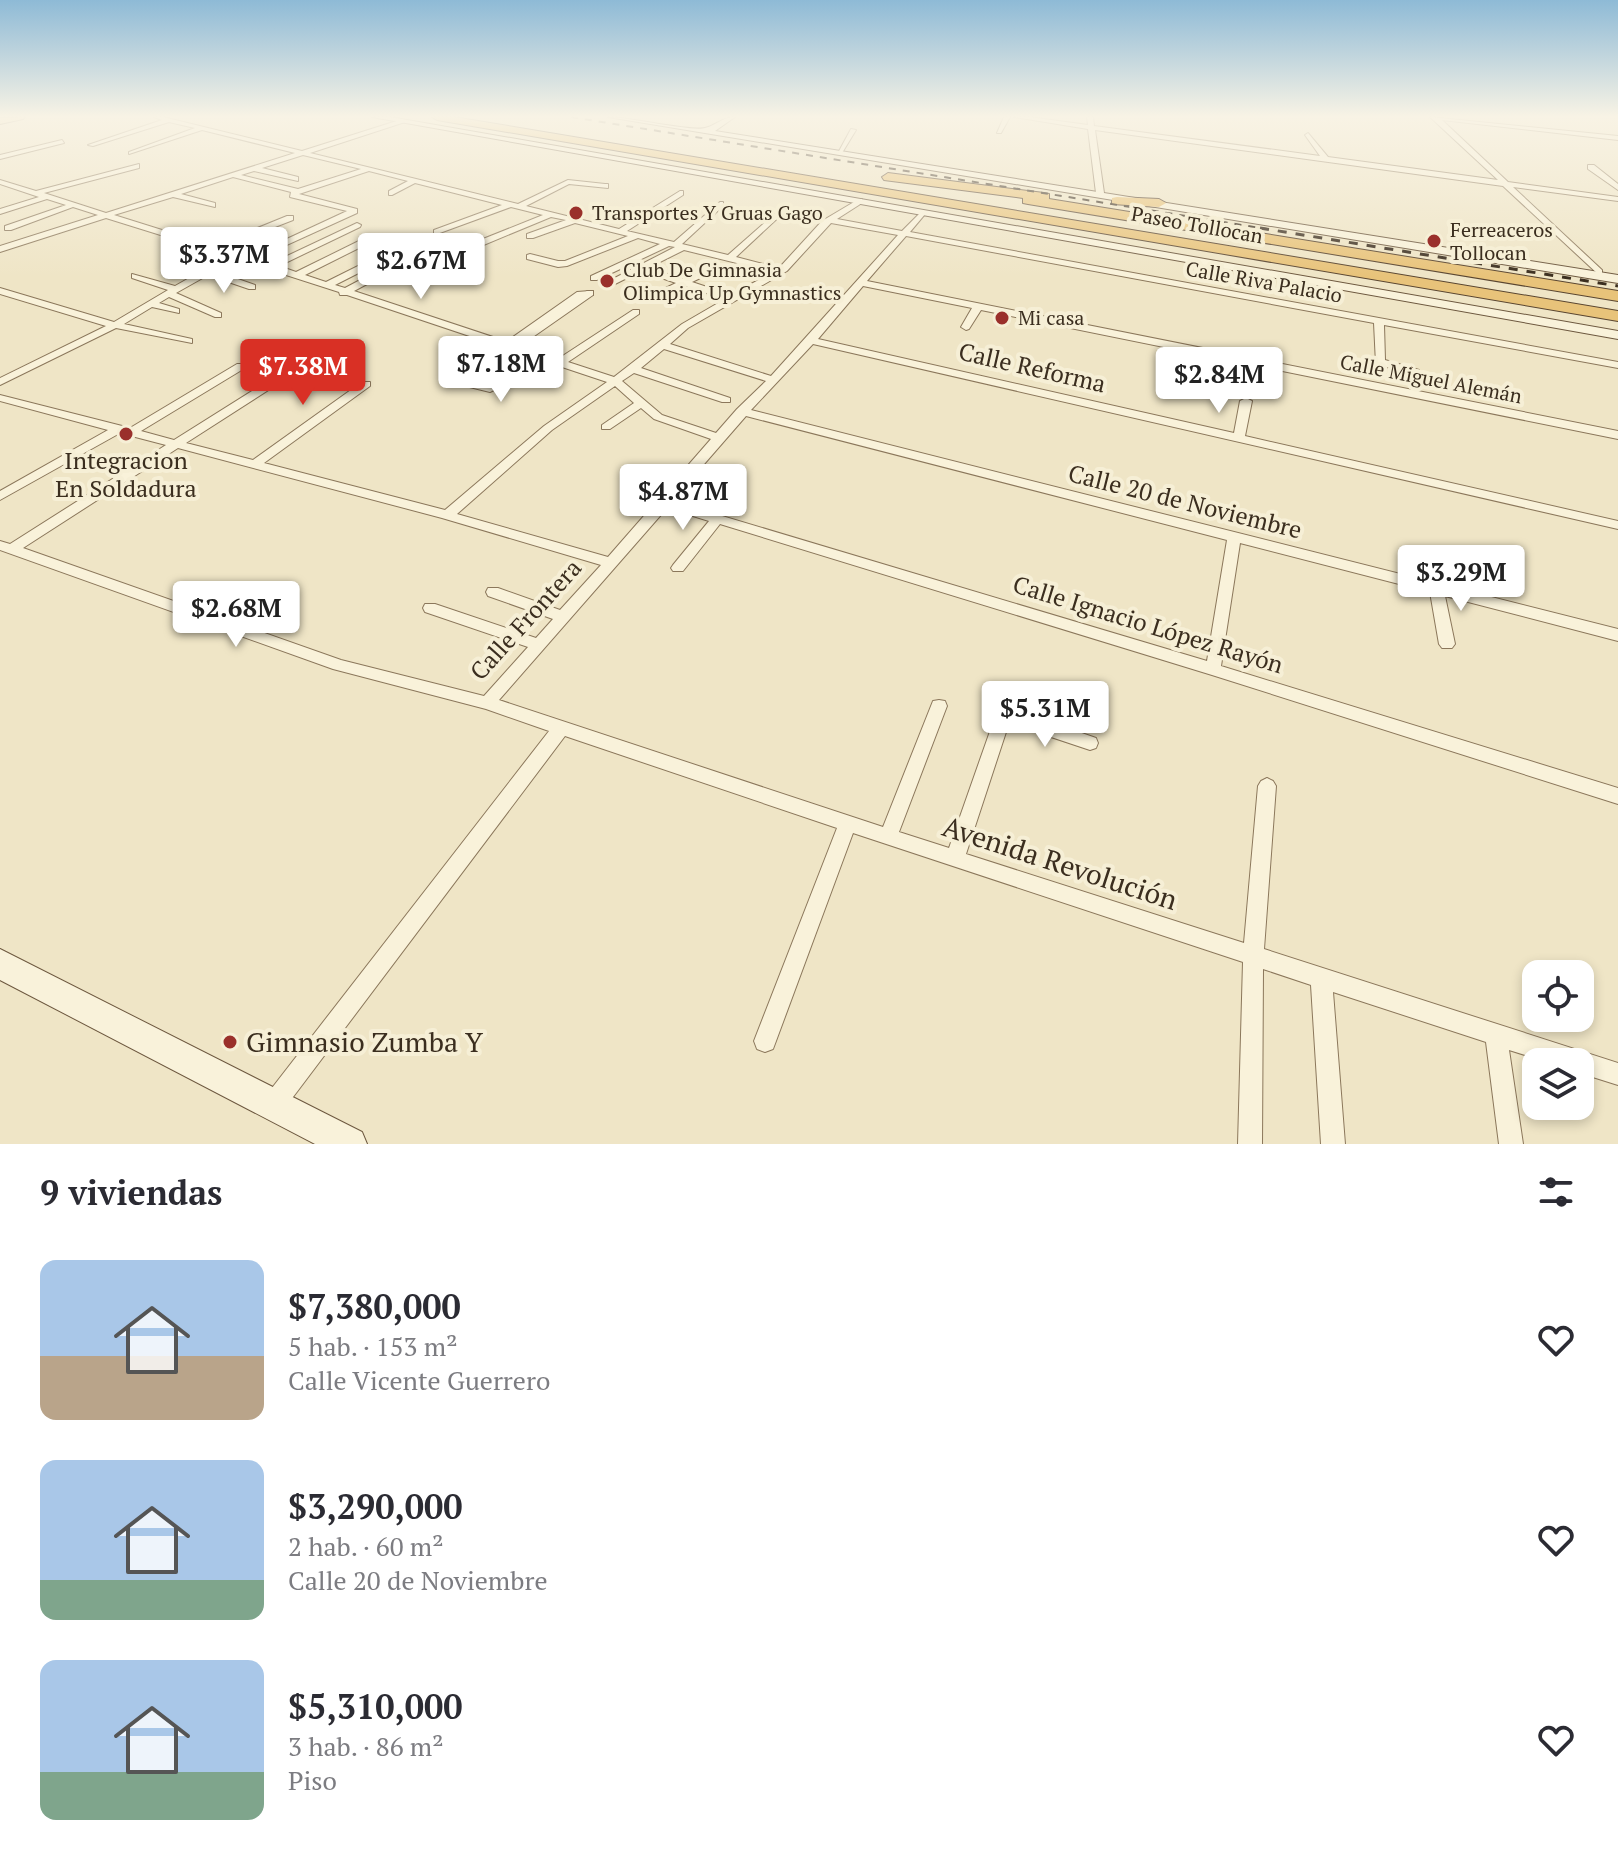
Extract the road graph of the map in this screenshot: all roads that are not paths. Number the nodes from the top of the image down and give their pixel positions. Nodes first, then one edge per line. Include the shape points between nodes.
1 (120, 170) edge
2 (246, 170) edge
3 (261, 170) edge
4 (365, 170) edge
5 (375, 170) edge
6 (679, 170) edge
7 (687, 170) edge
8 (756, 170) edge
9 (957, 170) edge
10 (1097, 170) edge
11 (1402, 170) edge
12 (1492, 170) edge
13 (1595, 170) edge
14 (699, 174) junction
15 (872, 174) dead end
16 (233, 175) junction
17 (888, 177) junction
18 (295, 179) dead end
19 (337, 179) junction
20 (416, 180) junction
21 (0, 182) edge
22 (348, 183) dead end
23 (1508, 185) junction
24 (605, 186) dead end
25 (1618, 188) edge
26 (299, 192) junction
27 (35, 193) junction
28 (392, 193) dead end
29 (680, 193) dead end
30 (1100, 193) junction
31 (172, 194) junction
32 (829, 196) junction
33 (47, 197) junction
34 (1618, 199) edge
35 (149, 201) junction
36 (859, 201) junction
37 (1159, 203) junction
38 (69, 204) junction
39 (720, 204) dead end
40 (212, 205) dead end
41 (515, 205) junction
42 (169, 207) dead end
43 (541, 211) junction
44 (0, 212) edge
45 (778, 213) dead end
46 (922, 213) junction
47 (1010, 213) junction
48 (552, 214) junction
49 (104, 215) junction
50 (290, 218) dead end
51 (830, 220) junction
52 (576, 224) junction
53 (357, 225) dead end
54 (4, 226) edge
55 (621, 231) junction
56 (437, 232) dead end
57 (903, 234) junction
58 (638, 235) junction
59 (530, 236) dead end
60 (1145, 236) junction
61 (372, 238) dead end
62 (460, 242) dead end
63 (1095, 243) junction
64 (433, 245) dead end
65 (676, 245) junction
66 (471, 247) dead end
67 (0, 249) edge
68 (212, 249) junction
69 (1437, 249) junction
70 (397, 250) dead end
71 (553, 252) dead end
72 (234, 256) junction
73 (730, 258) junction
74 (248, 260) junction
75 (271, 267) junction
76 (641, 268) junction
77 (712, 269) dead end
78 (206, 271) junction
79 (781, 271) junction
80 (1599, 272) junction
81 (297, 275) junction
82 (1331, 275) junction
83 (135, 276) dead end
84 (1618, 277) edge
85 (594, 278) dead end
86 (682, 283) junction
87 (861, 283) junction
88 (606, 285) dead end
89 (325, 286) junction
90 (252, 287) dead end
91 (0, 291) edge
92 (171, 291) junction
93 (343, 293) junction
94 (590, 293) dead end
95 (1618, 293) edge
96 (730, 298) junction
97 (646, 301) dead end
98 (150, 304) junction
99 (978, 306) junction
100 (176, 311) dead end
101 (636, 312) dead end
102 (218, 315) dead end
103 (1618, 316) edge
104 (1379, 321) junction
105 (1618, 322) edge
106 (115, 325) junction
107 (966, 327) dead end
108 (1618, 332) edge
109 (811, 340) junction
110 (188, 341) dead end
111 (663, 345) junction
112 (508, 347) junction
113 (553, 362) junction
114 (1618, 365) edge
115 (241, 366) dead end
116 (294, 369) dead end
117 (633, 369) junction
118 (1415, 372) dead end
119 (445, 378) dead end
120 (772, 380) junction
121 (615, 381) junction
122 (0, 382) edge
123 (366, 384) dead end
124 (0, 398) edge
125 (726, 400) dead end
126 (1246, 401) dead end
127 (640, 404) junction
128 (741, 411) junction
129 (676, 425) junction
130 (606, 427) dead end
131 (118, 429) junction
132 (132, 432) junction
133 (1618, 435) edge
134 (665, 436) dead end
135 (718, 438) junction
136 (1239, 438) junction
137 (178, 444) junction
138 (254, 465) junction
139 (0, 496) edge
140 (664, 503) junction
141 (447, 515) junction
142 (717, 520) junction
143 (1618, 525) edge
144 (1234, 537) junction
145 (6, 547) edge
146 (611, 563) junction
147 (678, 568) dead end
148 (1437, 589) junction
149 (493, 592) dead end
150 (430, 608) dead end
151 (563, 617) junction
152 (1618, 635) edge
153 (1447, 644) dead end
154 (539, 645) junction
155 (1213, 669) junction
156 (487, 703) junction
157 (939, 706) dead end
158 (561, 728) junction
159 (1090, 743) dead end
160 (1267, 786) dead end
161 (1618, 796) edge
162 (848, 823) junction
163 (888, 836) junction
164 (955, 859) junction
165 (1253, 956) junction
166 (0, 964) edge
167 (1321, 977) junction
168 (1496, 1034) junction
169 (765, 1041) dead end
170 (1618, 1074) edge
171 (273, 1105) junction
172 (350, 1144) edge
173 (1250, 1144) edge
174 (1333, 1144) edge
175 (1511, 1144) edge

1 - 27 street
2 - 16 street
3 - 18 street
4 - 19 street
5 - 20 street
6 - 14 main road
7 - 14 highway
8 - 47 highway, Paseo Tollocan
9 - 30 main road
10 - 30 street
11 - 23 street
12 - 23 street
13 - 25 street
14 - 32 main road
15 - 17 highway, Paseo Tollocan
16 - 26 street
16 - 31 street
17 - 37 highway via 1021,195
17 - 95 highway, Paseo Tollocan
19 - 22 street
19 - 26 street
20 - 28 street
20 - 41 street
21 - 27 street
23 - 34 street
23 - 80 street
24 - 41 street via 568,182
26 - 74 street via 292,195 354,211
27 - 33 street
29 - 55 street
30 - 37 main road
31 - 35 street
31 - 40 street
32 - 36 main road
32 - 47 highway
33 - 38 street
33 - 44 street
35 - 42 street
35 - 49 street
36 - 46 main road
36 - 51 street
37 - 69 main road
38 - 49 street
38 - 54 street
39 - 65 street
41 - 43 street
41 - 56 street
43 - 48 street
43 - 62 street
45 - 73 street
46 - 57 street, Calle Frontera
46 - 63 main road
47 - 60 highway, Paseo Tollocan
48 - 52 street
48 - 66 street
49 - 67 street
49 - 68 street
50 - 68 street
51 - 57 street, Calle Riva Palacio
51 - 79 street
52 - 55 street
52 - 59 street
53 - 75 street
55 - 58 street
57 - 87 street, Calle Frontera
57 - 104 street, Calle Riva Palacio
58 - 65 street
58 - 71 street via 567,263 535,258
60 - 82 highway
60 - 103 highway, Paseo Tollocan
61 - 81 street
63 - 82 main road
63 - 108 main road
64 - 93 street
65 - 73 street
65 - 76 street
65 - 85 street
68 - 72 street
69 - 80 main road
69 - 84 main road
70 - 89 street
72 - 74 street
72 - 78 street
73 - 79 street
74 - 75 street
75 - 81 street
76 - 86 street
76 - 88 street
77 - 86 street
78 - 90 street
78 - 92 street
79 - 96 street
80 - 84 main road
81 - 89 street
82 - 105 highway
83 - 92 street
86 - 96 street
86 - 97 street
87 - 99 street, Calle Miguel Alemán
87 - 109 street, Calle Frontera
89 - 93 street
91 - 106 street
92 - 98 street
92 - 102 street
93 - 112 street
94 - 112 street
96 - 111 street
98 - 100 street
98 - 106 street
99 - 107 street
99 - 133 street, Calle Miguel Alemán
101 - 113 street
104 - 114 street, Calle Riva Palacio
104 - 118 street via 1380,362
106 - 110 street
106 - 122 street
109 - 120 street, Calle Frontera
109 - 136 street, Calle Reforma
111 - 117 street
111 - 120 street
112 - 113 street
113 - 119 street via 494,388
113 - 121 street
115 - 132 street
116 - 137 street
117 - 121 street
117 - 125 street
120 - 128 street, Calle Frontera
121 - 127 street
121 - 141 street via 548,428
123 - 138 street
124 - 131 street
126 - 136 street
127 - 129 street
127 - 130 street
128 - 135 street, Calle Frontera
128 - 144 street, Calle 20 de Noviembre
129 - 134 street
129 - 135 street
131 - 132 street
131 - 139 street
132 - 137 street
135 - 140 street, Calle Frontera
136 - 143 street, Calle Reforma
137 - 138 street
137 - 145 street
138 - 141 street
140 - 142 street, Calle Ignacio López Rayón
140 - 146 street, Calle Frontera
141 - 146 street
142 - 147 street
142 - 155 street, Calle Ignacio López Rayón
144 - 148 street, Calle 20 de Noviembre
144 - 155 street
145 - 156 street, Avenida Revolución via 339,665
146 - 151 street, Calle Frontera
148 - 152 street, Calle 20 de Noviembre
148 - 153 street
149 - 151 street
150 - 154 street
151 - 154 street, Calle Frontera
154 - 156 street, Calle Frontera
155 - 161 street, Calle Ignacio López Rayón
156 - 158 street, Avenida Revolución
157 - 163 street
158 - 162 street, Avenida Revolución
158 - 171 street
159 - 164 street via 1003,717
160 - 165 street
162 - 163 street, Avenida Revolución
162 - 169 street
163 - 164 street, Avenida Revolución
164 - 165 street, Avenida Revolución
165 - 167 street, Avenida Revolución
165 - 173 street
166 - 171 main road
167 - 168 street, Avenida Revolución
167 - 174 street
168 - 170 street, Avenida Revolución
168 - 175 street
171 - 172 main road

